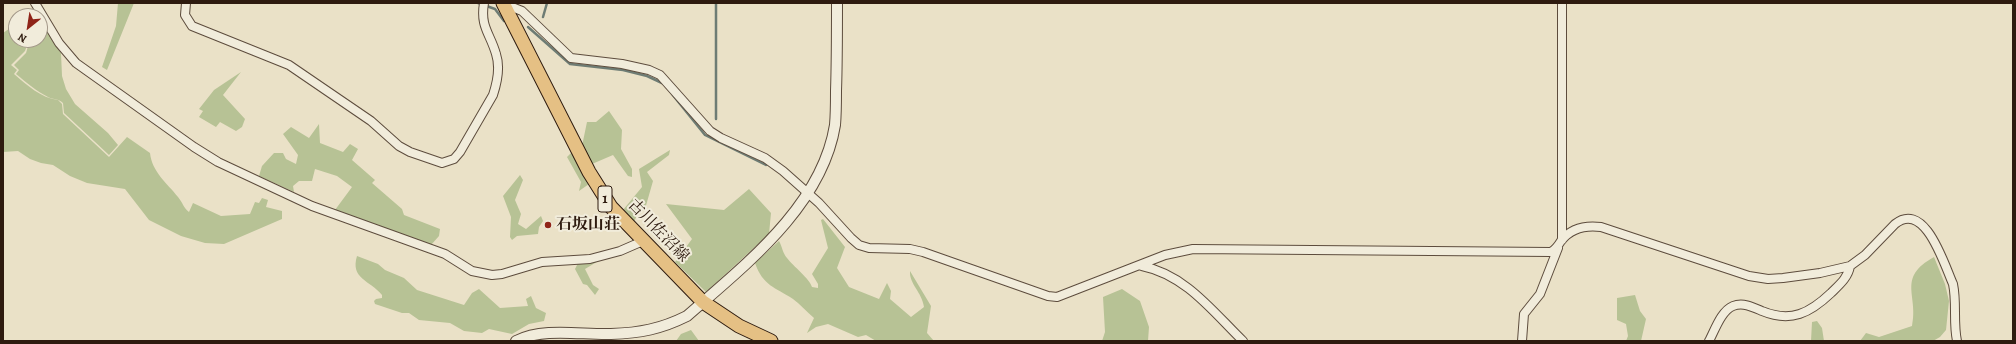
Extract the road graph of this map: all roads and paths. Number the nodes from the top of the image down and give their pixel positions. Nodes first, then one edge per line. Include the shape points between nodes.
1 (35, 3) edge
2 (186, 3) edge
3 (503, 3) edge
4 (837, 3) edge
5 (1562, 3) edge
6 (484, 6) edge
7 (808, 193) junction
8 (643, 241) junction
9 (1560, 244) junction
10 (1142, 266) junction
11 (1850, 266) junction
12 (703, 302) junction
13 (516, 341) edge
14 (771, 341) edge
15 (1243, 341) edge
16 (1522, 341) edge
17 (1709, 341) edge
18 (1957, 341) edge

1 - 8 street via 59,43 76,62 218,162 312,206 445,254 472,271 502,274 542,262 590,259 620,252
2 - 6 street via 185,15 192,26 289,65 372,121 399,146 442,163 454,159 460,152 495,88 497,58 483,25
3 - 7 street via 522,11 572,58 622,64 660,75 710,131 765,158 783,170
3 - 8 main road, 古川佐沼線 / 1 via 589,172 611,207
4 - 7 street via 835,125 826,156
5 - 9 street
7 - 10 street via 859,245 868,248 923,252 1048,296 1058,297
7 - 12 street via 773,237
8 - 12 main road, 古川佐沼線 / 1
9 - 10 street via 1551,252 1204,248 1179,251
9 - 11 street via 1583,226 1601,227 1768,280
9 - 16 street via 1540,294 1524,314
10 - 15 street via 1165,273 1194,293
11 - 17 street via 1846,278 1813,309 1783,316 1750,306 1735,305 1724,314
11 - 18 street via 1865,255 1900,219 1915,219 1922,224 1934,242 1953,284
12 - 13 street via 687,316 656,329 611,334 545,334
12 - 14 main road, 古川佐沼線 / 1 via 739,326

